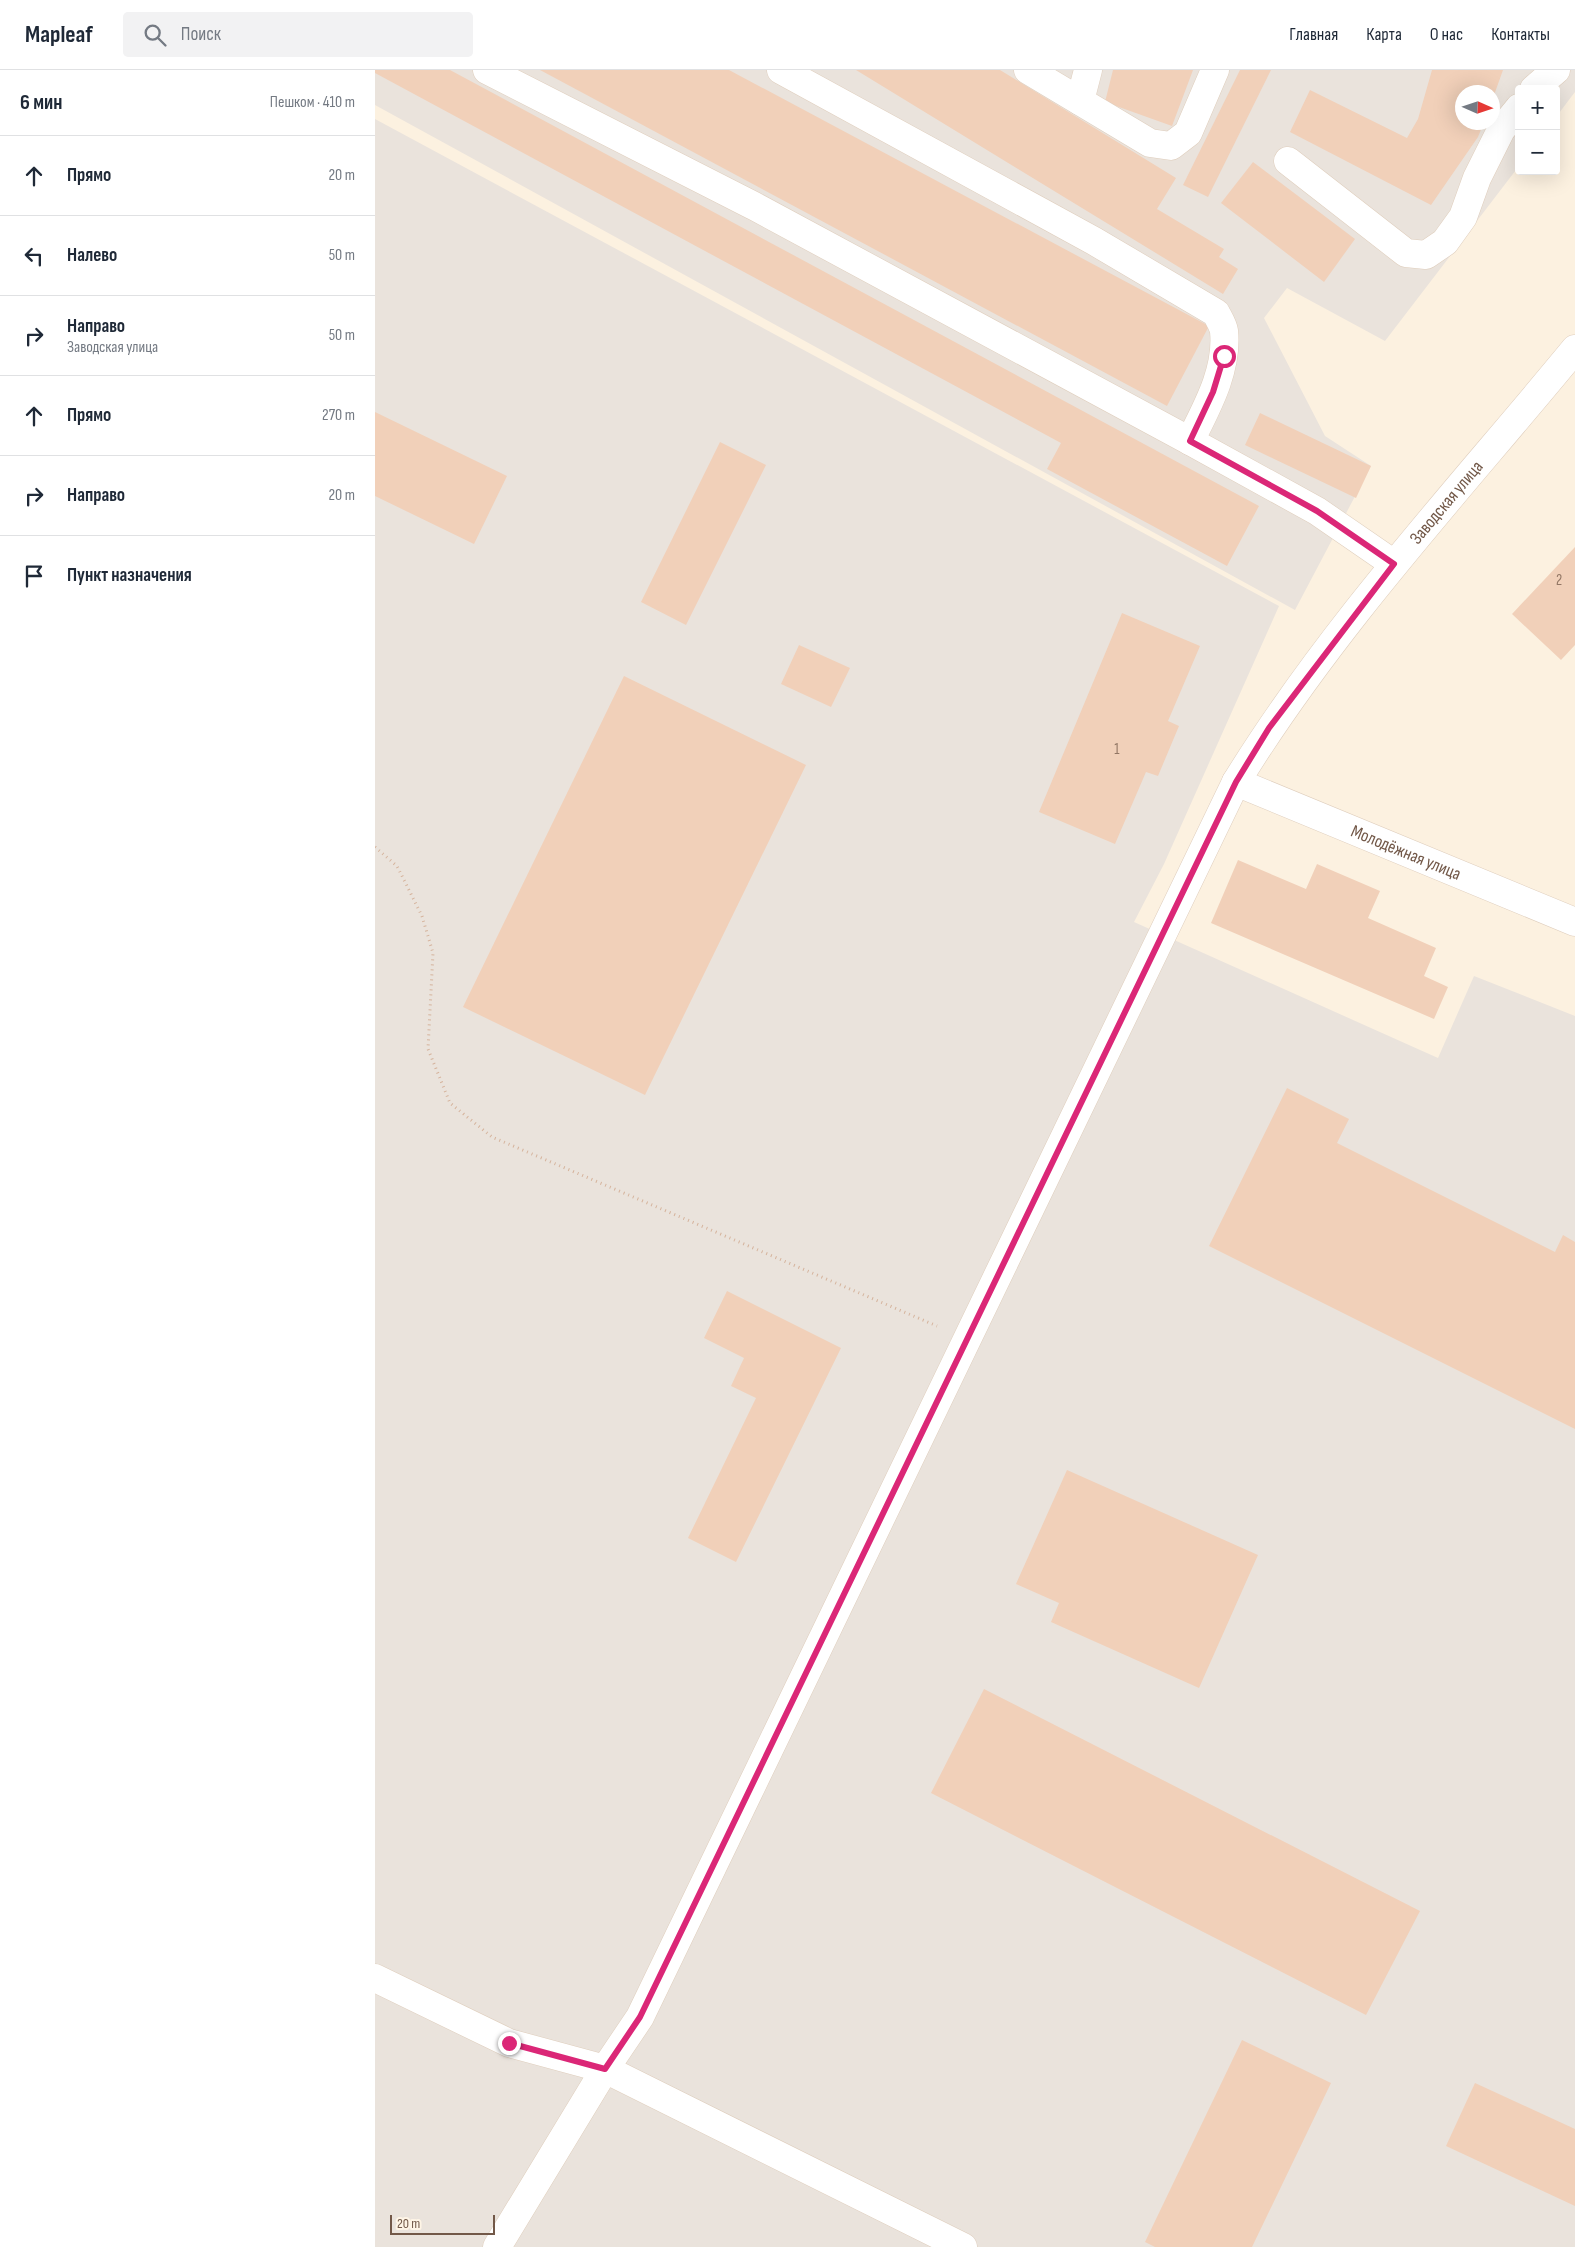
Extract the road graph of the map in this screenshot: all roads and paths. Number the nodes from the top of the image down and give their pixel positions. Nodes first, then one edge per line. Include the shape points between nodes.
1 (487, 70) edge
2 (781, 70) edge
3 (1027, 70) edge
4 (1088, 70) edge
5 (1215, 70) edge
6 (1556, 70) edge
7 (1539, 85) edge
8 (1081, 101) junction
9 (1515, 113) edge
10 (1288, 161) dead end
11 (1575, 349) edge
12 (1190, 441) junction
13 (1394, 564) junction
14 (1236, 782) junction
15 (375, 847) edge
16 (1575, 922) edge
17 (968, 1339) junction
18 (375, 1978) edge
19 (605, 2069) junction
20 (497, 2247) edge
21 (963, 2247) edge

1 - 12 street via 754,206
2 - 12 street via 1094,241 1217,313 1224,329 1224,356 1213,392
3 - 8 street
4 - 8 street
5 - 8 street via 1188,133 1171,146 1150,143
6 - 7 street
9 - 10 street via 1501,130 1477,178 1463,217 1445,242 1426,255 1406,253
11 - 13 street, Заводская улица
12 - 13 street via 1317,511
13 - 14 street, Заводская улица via 1269,728
14 - 16 street, Молодёжная улица
14 - 17 street, Заводская улица
15 - 17 path via 397,866 423,916 433,953 428,1049 450,1103 492,1137
17 - 19 street, Заводская улица via 640,2017
18 - 19 street via 509,2043
19 - 20 street, Заводская улица
19 - 21 street

